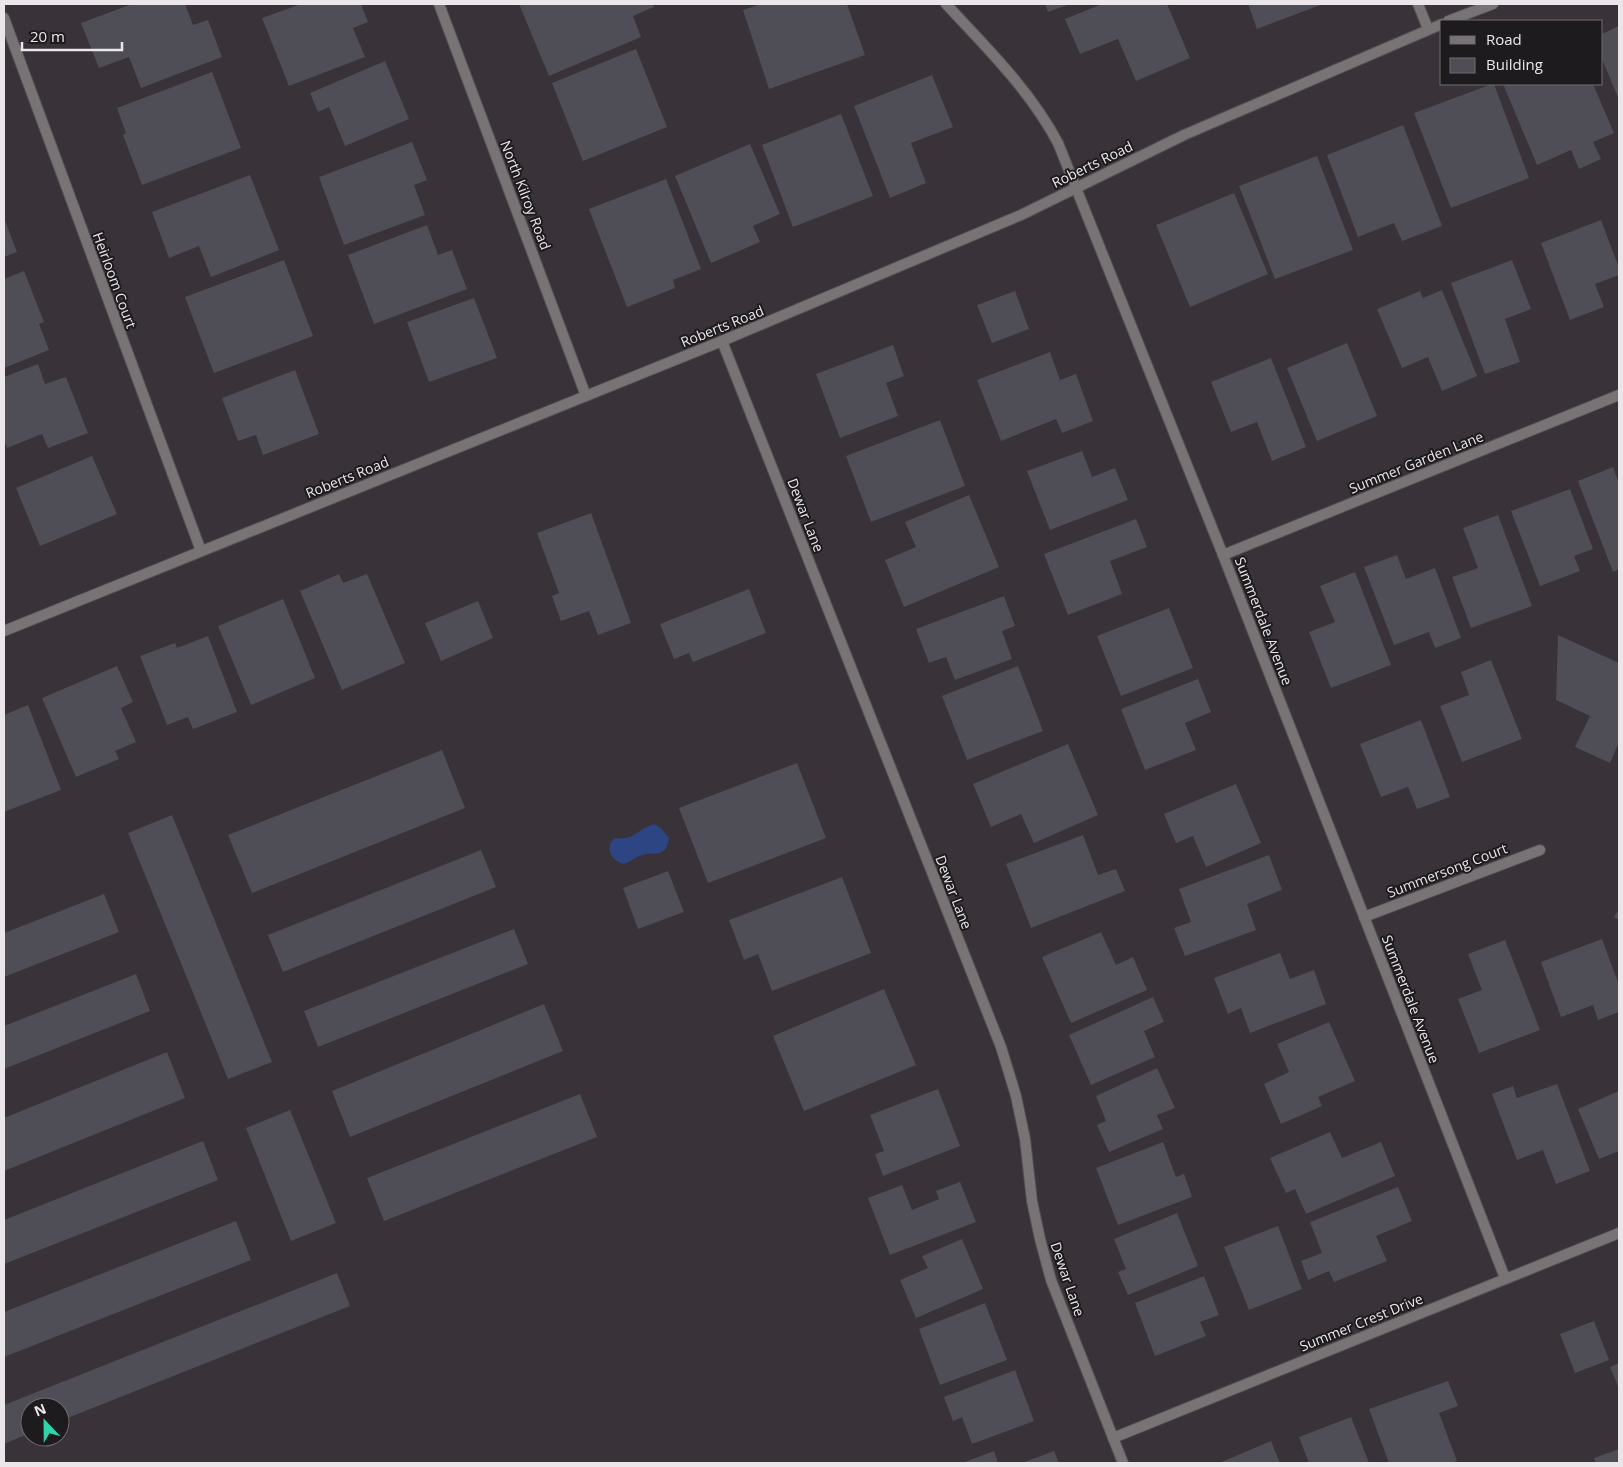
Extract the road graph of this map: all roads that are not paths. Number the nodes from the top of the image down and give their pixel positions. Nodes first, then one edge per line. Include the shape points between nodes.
1 (439, 4) edge
2 (946, 4) edge
3 (1418, 4) edge
4 (1493, 4) edge
5 (4, 18) edge
6 (1451, 20) edge
7 (1440, 25) edge
8 (1428, 29) junction
9 (1075, 187) junction
10 (722, 341) junction
11 (1619, 395) edge
12 (586, 396) junction
13 (201, 551) junction
14 (1223, 555) junction
15 (4, 631) edge
16 (1540, 850) dead end
17 (1364, 917) junction
18 (1619, 1232) edge
19 (1505, 1278) junction
20 (1113, 1438) junction
21 (1123, 1463) edge

1 - 12 street, North Kilroy Road
2 - 9 street, Summerdale Avenue via 1008,70 1047,122
3 - 8 street
4 - 6 street
5 - 13 street, Heirloom Court
7 - 8 street, Roberts Road
8 - 9 street, Roberts Road via 1184,135
9 - 10 street, Roberts Road via 1021,215
9 - 14 street, Summerdale Avenue
10 - 12 street, Roberts Road
10 - 20 street, Dewar Lane via 1001,1047 1016,1096 1032,1201 1049,1272
11 - 14 street, Summer Garden Lane
12 - 13 street, Roberts Road
13 - 15 street, Roberts Road
14 - 17 street, Summerdale Avenue
16 - 17 street, Summersong Court
17 - 19 street, Summerdale Avenue
18 - 19 street, Summer Crest Drive
19 - 20 street, Summer Crest Drive
20 - 21 street, Dewar Lane

